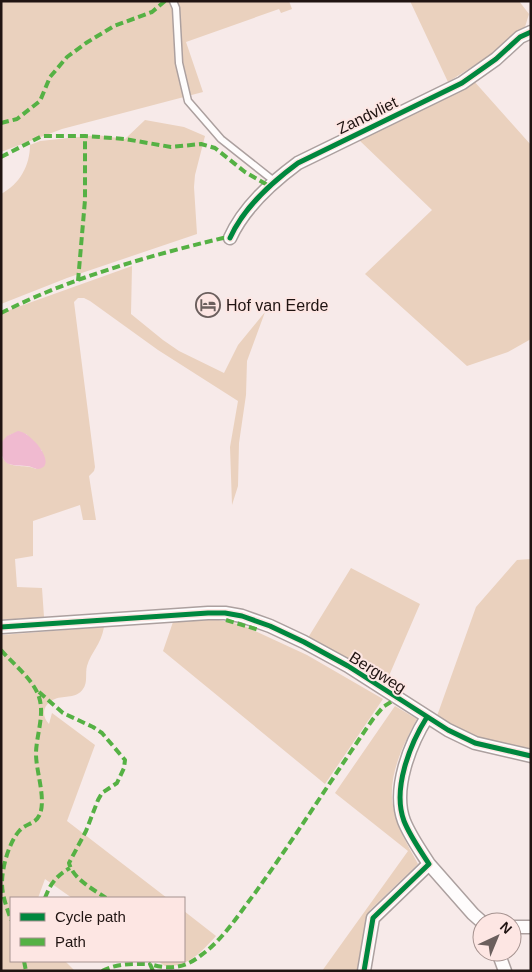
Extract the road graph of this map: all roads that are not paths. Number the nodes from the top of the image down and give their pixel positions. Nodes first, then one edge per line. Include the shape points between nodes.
1 (173, 1) edge
2 (531, 32) edge
3 (274, 182) junction
4 (229, 240) dead end
5 (1, 626) edge
6 (427, 717) junction
7 (531, 756) edge
8 (429, 864) junction
9 (472, 914) edge
10 (364, 971) edge

1 - 3 lane via 179,63 188,101 222,139
2 - 3 street, Zandvliet via 462,82 308,158
3 - 4 street, Zandvliet via 244,213
5 - 6 street, Bergweg via 208,612 242,616 331,657
6 - 7 street, Bergweg via 475,743
6 - 8 street via 405,765 400,796 409,833
8 - 9 street
8 - 10 street via 373,918

